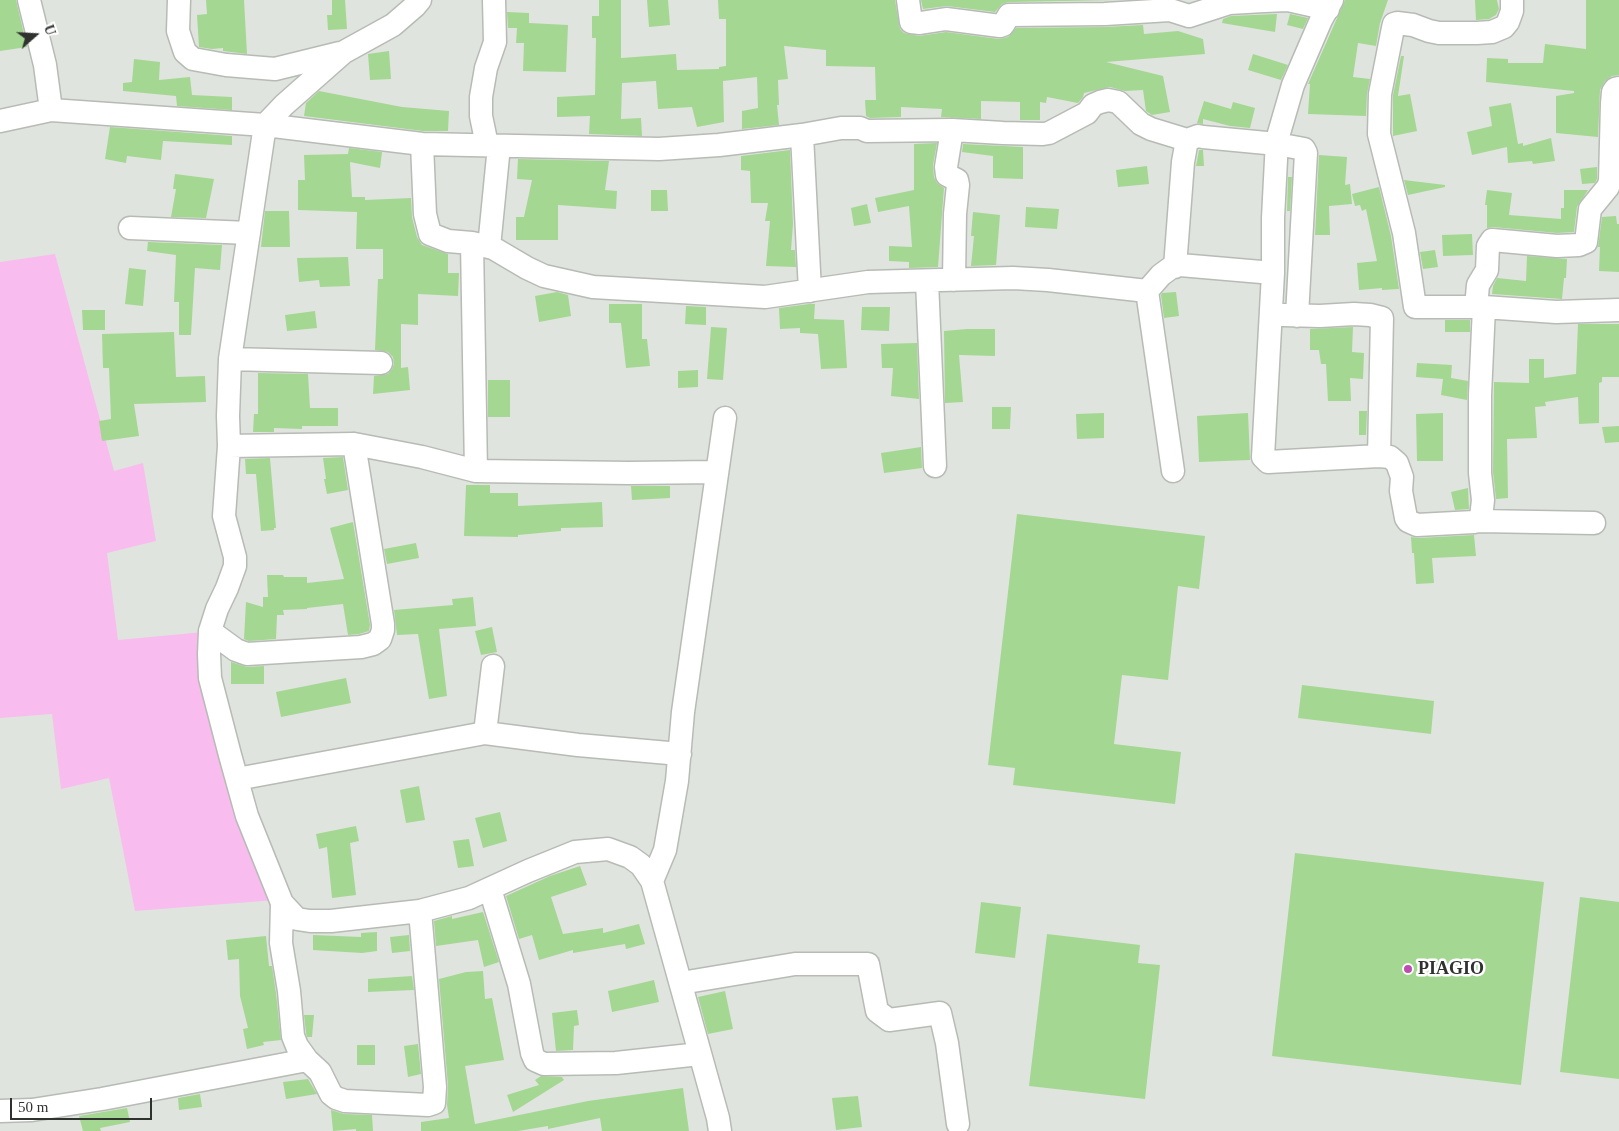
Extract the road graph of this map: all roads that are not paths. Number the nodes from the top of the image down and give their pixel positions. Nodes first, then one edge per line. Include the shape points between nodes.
1 (29, 0) edge
2 (179, 0) edge
3 (420, 0) edge
4 (494, 0) edge
5 (908, 0) edge
6 (1512, 0) edge
7 (1330, 4) edge
8 (344, 52) junction
9 (1619, 88) edge
10 (51, 110) junction
11 (0, 121) edge
12 (264, 125) junction
13 (952, 130) junction
14 (802, 135) junction
15 (1187, 140) junction
16 (422, 144) junction
17 (1277, 144) junction
18 (493, 146) junction
19 (1615, 162) edge
20 (130, 228) dead end
21 (248, 233) junction
22 (480, 245) junction
23 (1175, 267) junction
24 (1273, 273) junction
25 (954, 280) junction
26 (927, 281) junction
27 (810, 291) junction
28 (1147, 291) junction
29 (1480, 307) junction
30 (1619, 310) edge
31 (1270, 315) junction
32 (1297, 316) junction
33 (230, 359) junction
34 (381, 364) dead end
35 (724, 418) dead end
36 (354, 444) junction
37 (228, 446) junction
38 (1379, 456) junction
39 (935, 466) dead end
40 (476, 470) junction
41 (1173, 471) dead end
42 (716, 472) junction
43 (1478, 521) junction
44 (1594, 523) dead end
45 (210, 631) junction
46 (493, 666) dead end
47 (485, 733) junction
48 (680, 754) junction
49 (237, 780) junction
50 (652, 881) junction
51 (490, 889) junction
52 (282, 903) junction
53 (420, 911) junction
54 (681, 983) junction
55 (700, 1054) junction
56 (307, 1060) junction
57 (0, 1111) edge
58 (958, 1124) dead end
59 (720, 1131) edge

1 - 10 street
2 - 8 street via 178,30 185,52 193,60 275,69
3 - 8 street via 393,25
4 - 18 street via 495,42 481,97 481,116
5 - 7 street via 911,22 946,19 1000,26 1009,15 1170,10 1189,16 1229,3 1288,0
6 - 29 street via 1508,22 1492,32 1439,33 1394,24 1380,94 1379,134 1404,233 1416,307
7 - 17 street via 1293,85
8 - 12 street
9 - 19 street via 1614,89 1612,104
10 - 11 street
10 - 12 street
12 - 16 street
12 - 21 street
13 - 14 street via 840,128
13 - 15 street via 1050,133 1087,113 1093,105 1108,100 1118,102 1141,124
13 - 25 street via 946,171 958,182
14 - 18 street via 659,149
14 - 27 street
15 - 17 street via 1198,136
15 - 23 street
16 - 18 street
16 - 22 street via 425,214 430,234 448,241
17 - 24 street
17 - 32 street via 1306,150
18 - 22 street
19 - 29 street via 1608,187 1588,215 1586,242 1557,246 1492,240 1488,246 1486,270 1478,285
20 - 21 street
21 - 33 street
22 - 27 street via 544,276 593,287 765,297
22 - 40 street
23 - 24 street via 1190,265
23 - 28 street via 1161,275
24 - 31 street
25 - 26 street
25 - 28 street via 1013,278
26 - 27 street via 868,282
26 - 39 street
28 - 41 street
29 - 30 street via 1556,312
29 - 43 street via 1480,473 1483,500
31 - 32 street
31 - 38 street via 1265,460
32 - 38 street via 1354,314 1382,318
33 - 34 street
33 - 37 street
35 - 42 street
36 - 37 street
36 - 40 street
36 - 45 street via 383,624 380,639 361,647 247,654
37 - 45 street via 224,516 235,566
38 - 43 street via 1397,463 1402,477 1402,504 1408,521 1417,524
40 - 42 street
42 - 48 street
43 - 44 street
45 - 49 street via 210,678
46 - 47 street
47 - 48 street
47 - 49 street
48 - 50 street via 665,850
49 - 52 street
50 - 51 street via 641,865 630,857 608,849 597,849 557,858
50 - 54 street
51 - 53 street
51 - 55 street via 519,984 536,1060 544,1064 616,1063
52 - 53 street via 297,919 310,921
52 - 56 street via 282,943 293,1036
53 - 56 street via 434,1103 345,1101 336,1098 320,1072
54 - 55 street
54 - 58 street via 795,964 868,964 877,1011 889,1020 940,1013
55 - 59 street
56 - 57 street via 102,1099 32,1110

